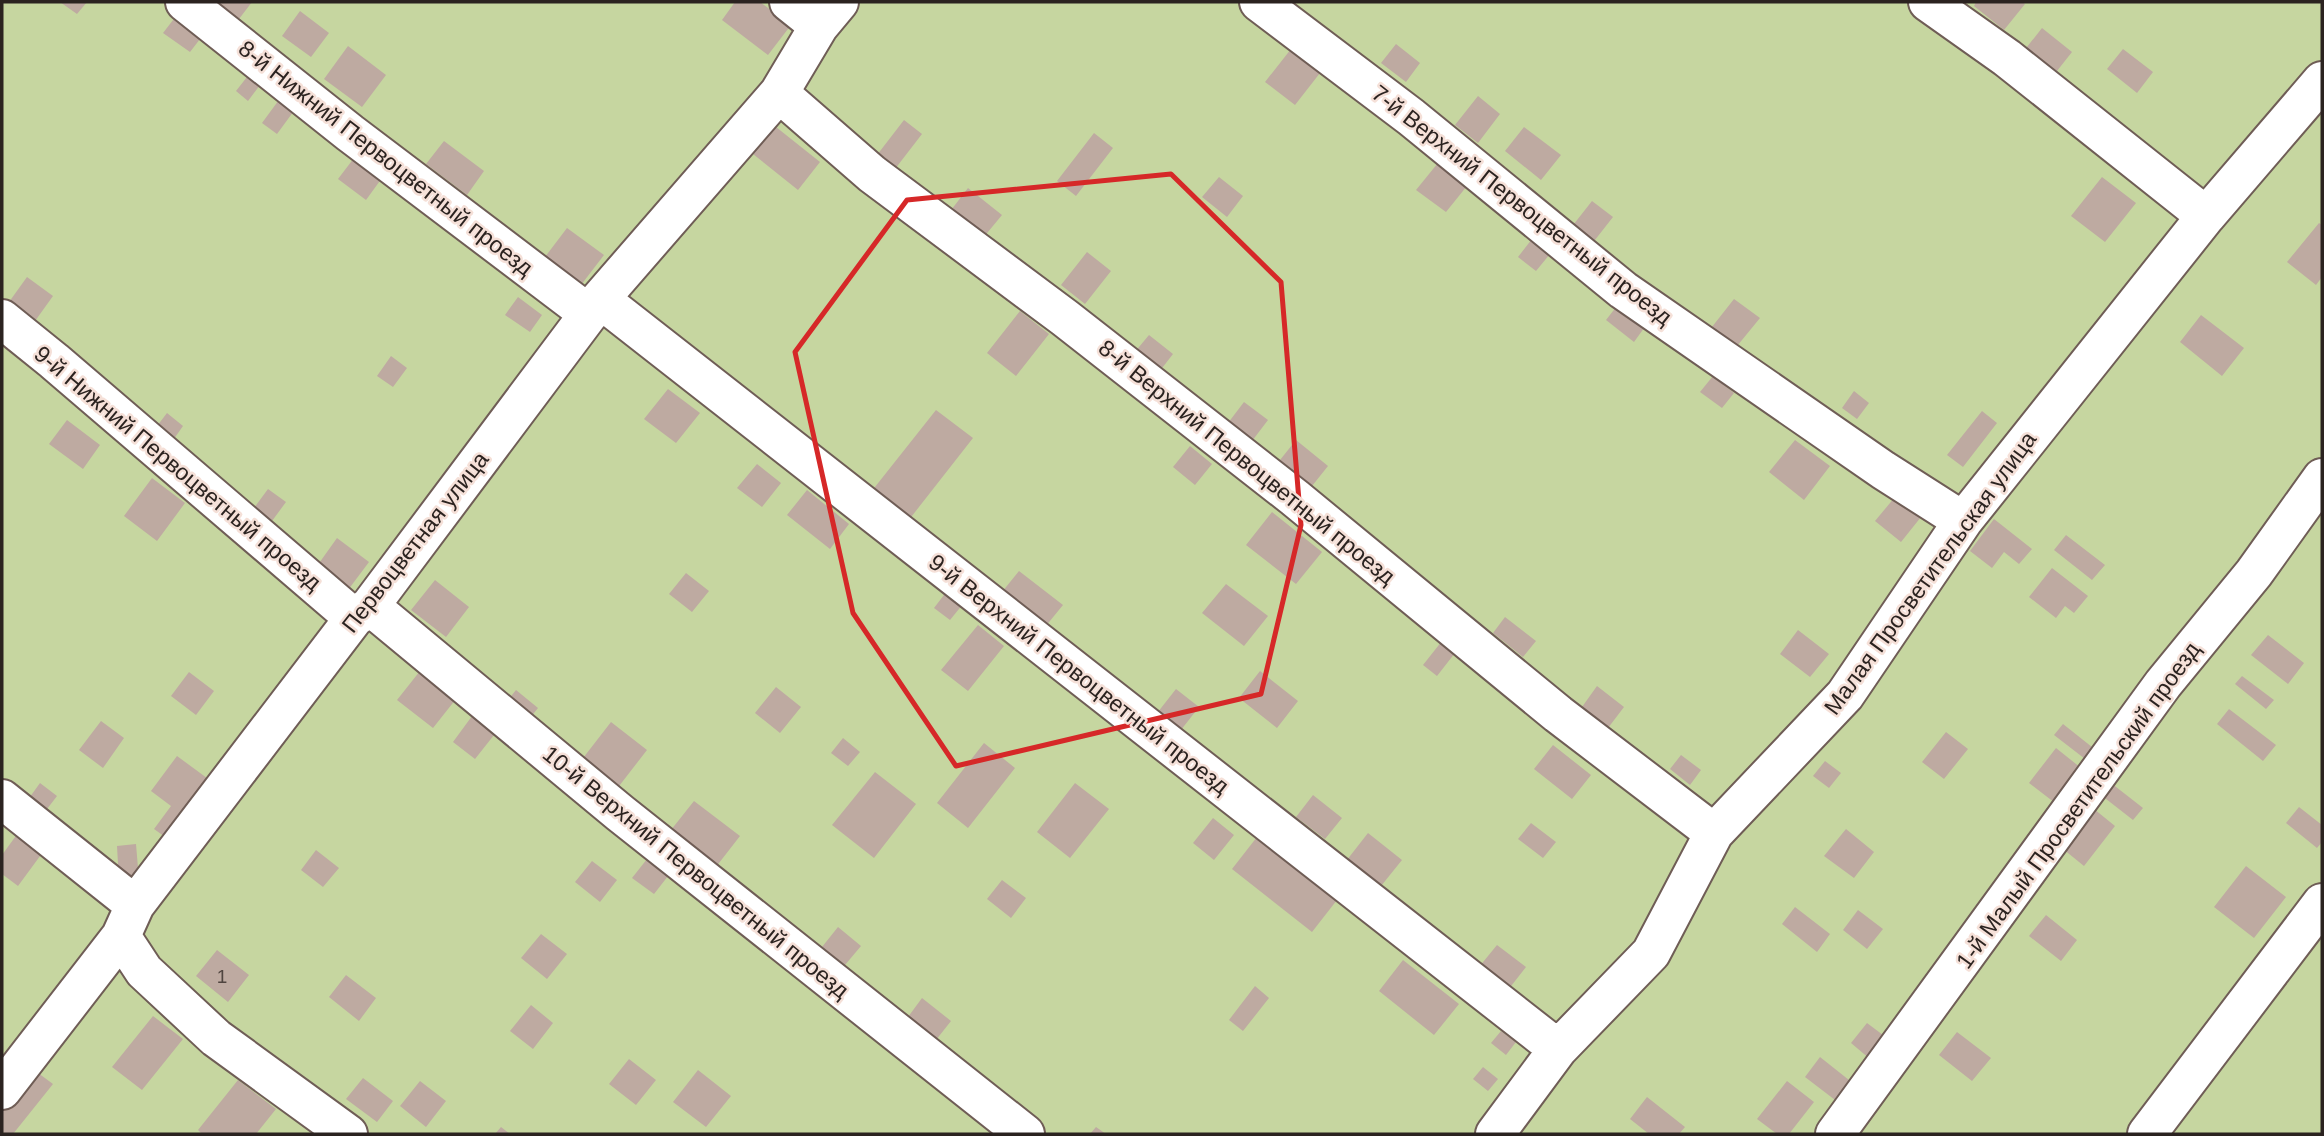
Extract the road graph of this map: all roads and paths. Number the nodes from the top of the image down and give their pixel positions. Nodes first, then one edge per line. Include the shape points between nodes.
1 (185, 2) edge
2 (789, 2) edge
3 (1259, 2) edge
4 (1928, 2) edge
5 (829, 14) edge
6 (2322, 81) edge
7 (779, 93) junction
8 (2206, 216) junction
9 (595, 307) junction
10 (2, 319) edge
11 (2322, 478) edge
12 (1963, 521) junction
13 (362, 612) junction
14 (2, 799) edge
15 (1714, 834) junction
16 (2322, 903) edge
17 (128, 921) junction
18 (1558, 1049) junction
19 (2, 1090) edge
20 (348, 1134) edge
21 (1025, 1134) edge
22 (1495, 1134) edge
23 (1835, 1134) edge
24 (2147, 1134) edge

1 - 9 lane, 8-й Нижний Первоцветный проезд via 350,133
2 - 5 lane
3 - 12 lane, 7-й Верхний Первоцветный проезд via 1411,117 1623,290
4 - 8 lane via 2007,58
5 - 7 lane, Первоцветная улица
6 - 8 lane, Малая Просветительская улица
7 - 9 lane, Первоцветная улица
7 - 15 lane, 8-й Верхний Первоцветный проезд via 872,174 1295,498 1558,714
8 - 12 lane, Малая Просветительская улица
9 - 13 lane, Первоцветная улица
9 - 18 lane, 9-й Верхний Первоцветный проезд
10 - 13 lane, 9-й Нижний Первоцветный проезд
11 - 23 lane, 1-й Малый Просветительский проезд via 2254,573 2163,684
12 - 15 lane, Малая Просветительская улица via 1845,695
13 - 17 lane, Первоцветная улица
13 - 21 lane, 10-й Верхний Первоцветный проезд
14 - 17 lane
15 - 18 lane, Малая Просветительская улица via 1651,953
16 - 24 lane
17 - 19 lane, Первоцветная улица
17 - 20 lane via 144,971 216,1038
18 - 22 lane, Малая Просветительская улица

